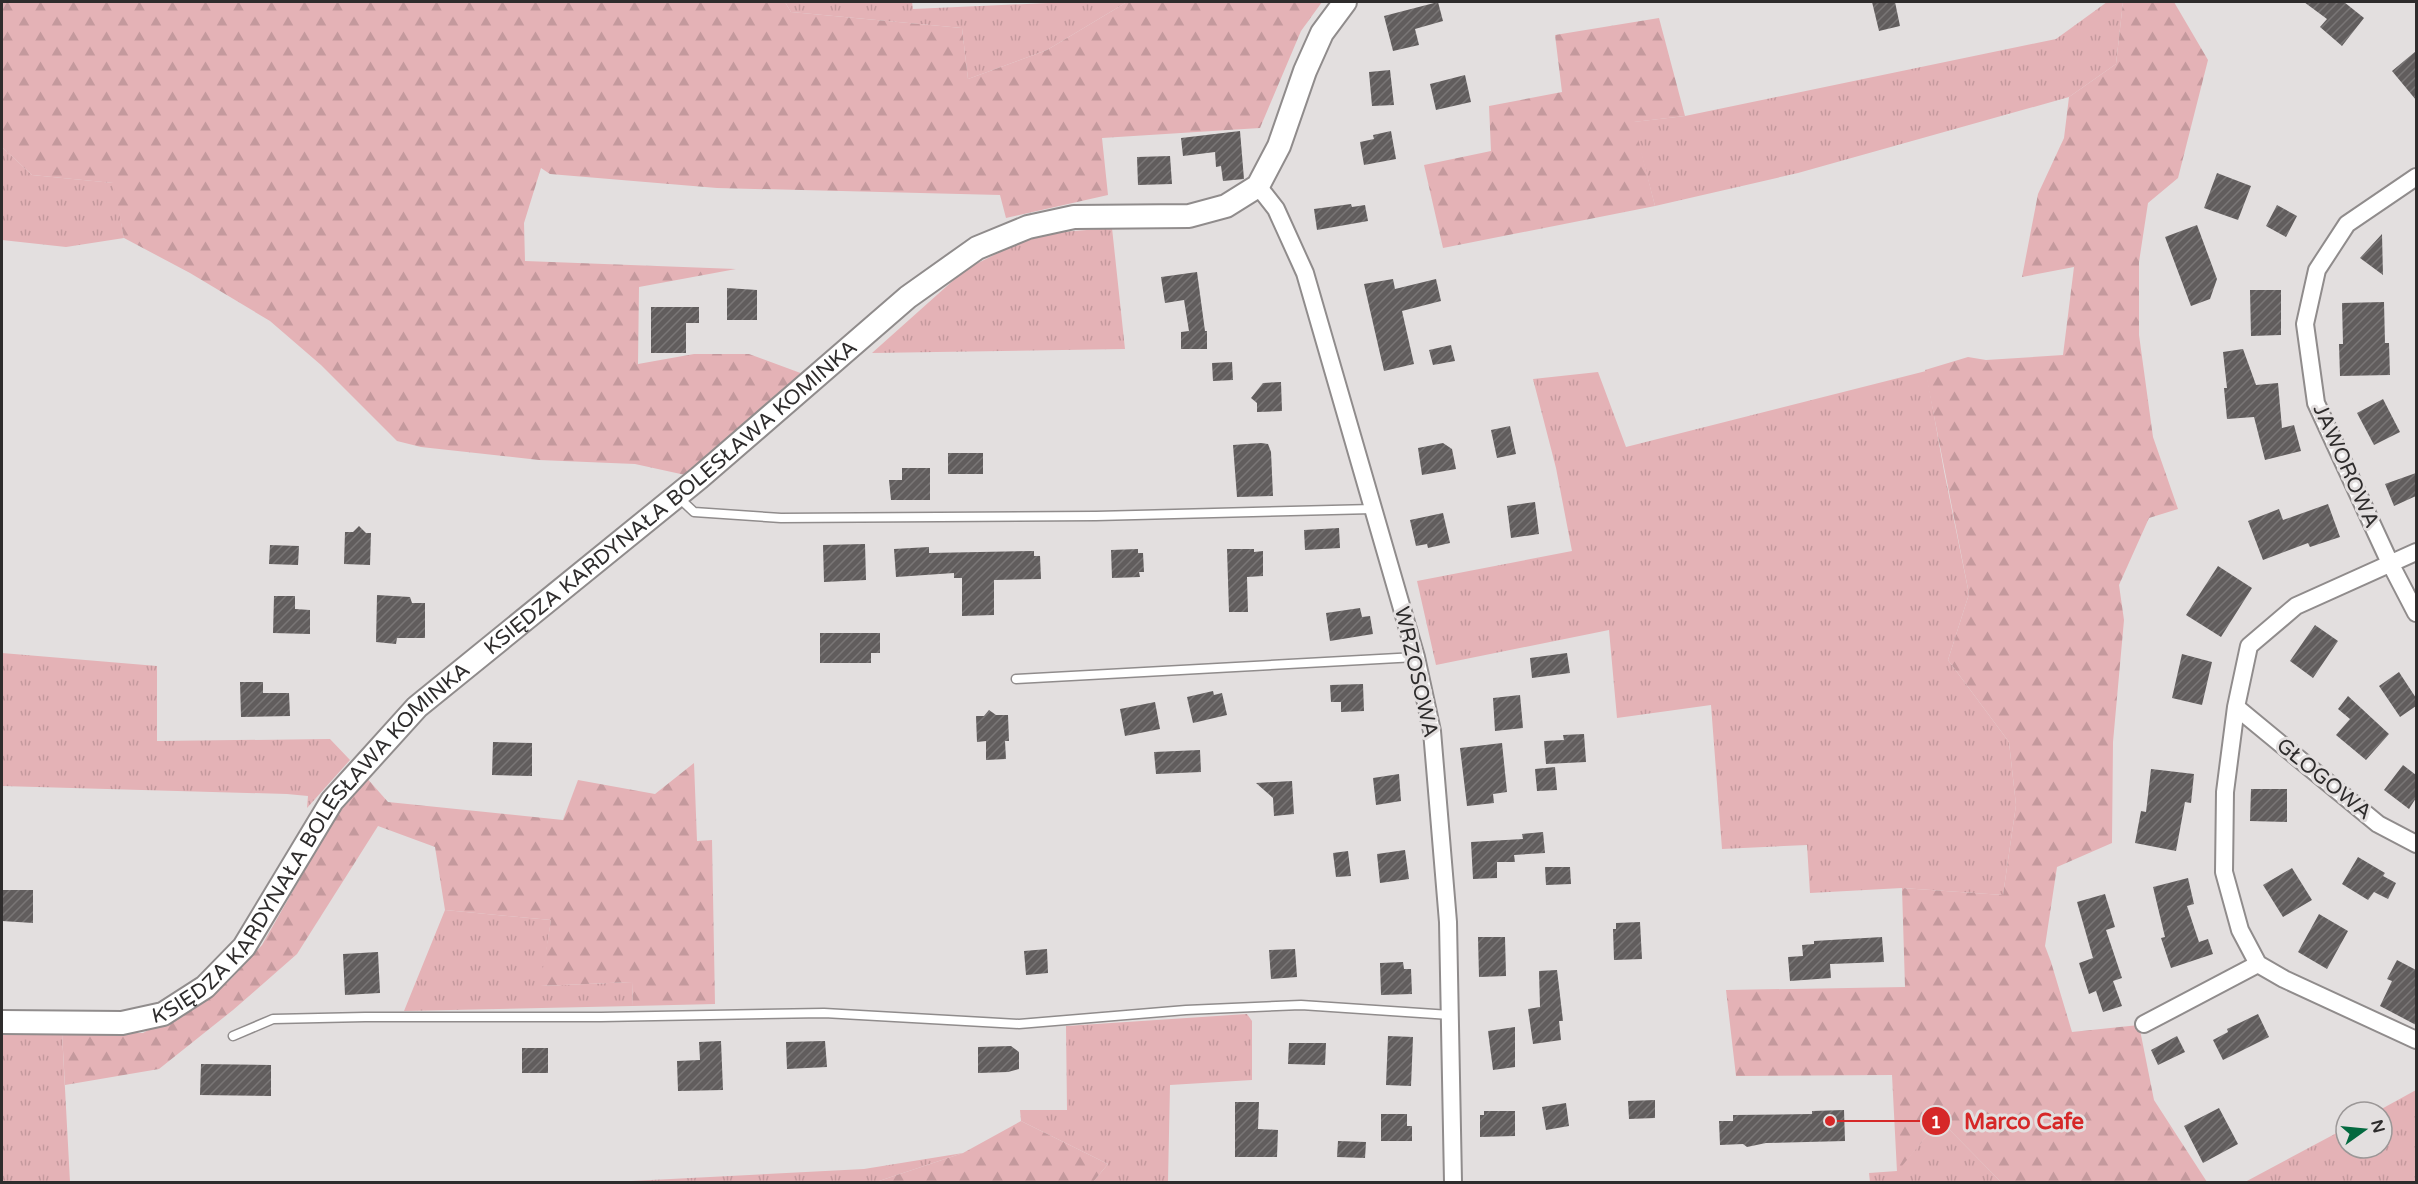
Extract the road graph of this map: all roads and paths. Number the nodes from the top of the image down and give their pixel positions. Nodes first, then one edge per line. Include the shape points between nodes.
1 (1345, 2) edge
2 (2416, 177) edge
3 (1258, 186) junction
4 (677, 496) junction
5 (1373, 509) junction
6 (2416, 552) edge
7 (2390, 563) junction
8 (2416, 613) edge
9 (1416, 657) junction
10 (1016, 679) dead end
11 (2236, 707) junction
12 (2416, 844) edge
13 (2258, 964) junction
14 (1450, 1015) junction
15 (2, 1022) edge
16 (2144, 1023) dead end
17 (232, 1036) dead end
18 (2416, 1040) edge
19 (1453, 1182) edge

1 - 3 street via 1322,33 1279,146
2 - 7 street, JAWOROWA via 2347,224 2317,270 2305,324 2316,403
3 - 4 street, KSIĘDZA KARDYNAŁA BOLESŁAWA KOMINKA via 1226,206 1189,216 1074,217 1028,227 976,248 908,297
3 - 5 street, WRZOSOWA via 1276,209 1305,273
4 - 5 lane via 694,512 781,518
4 - 15 street, KSIĘDZA KARDYNAŁA BOLESŁAWA KOMINKA via 417,707 332,801 244,947 205,987 163,1014 122,1023
5 - 9 street, WRZOSOWA
6 - 7 street
7 - 8 street, JAWOROWA
7 - 11 street via 2296,606 2249,646
9 - 10 lane
9 - 14 street, WRZOSOWA via 1432,731 1448,922
11 - 12 street, GŁOGOWA via 2378,824
11 - 13 street via 2225,792 2224,872 2240,930
13 - 16 street
13 - 18 street
14 - 17 lane via 1301,1005 1019,1024 824,1013 365,1017 273,1019
14 - 19 street, WRZOSOWA

